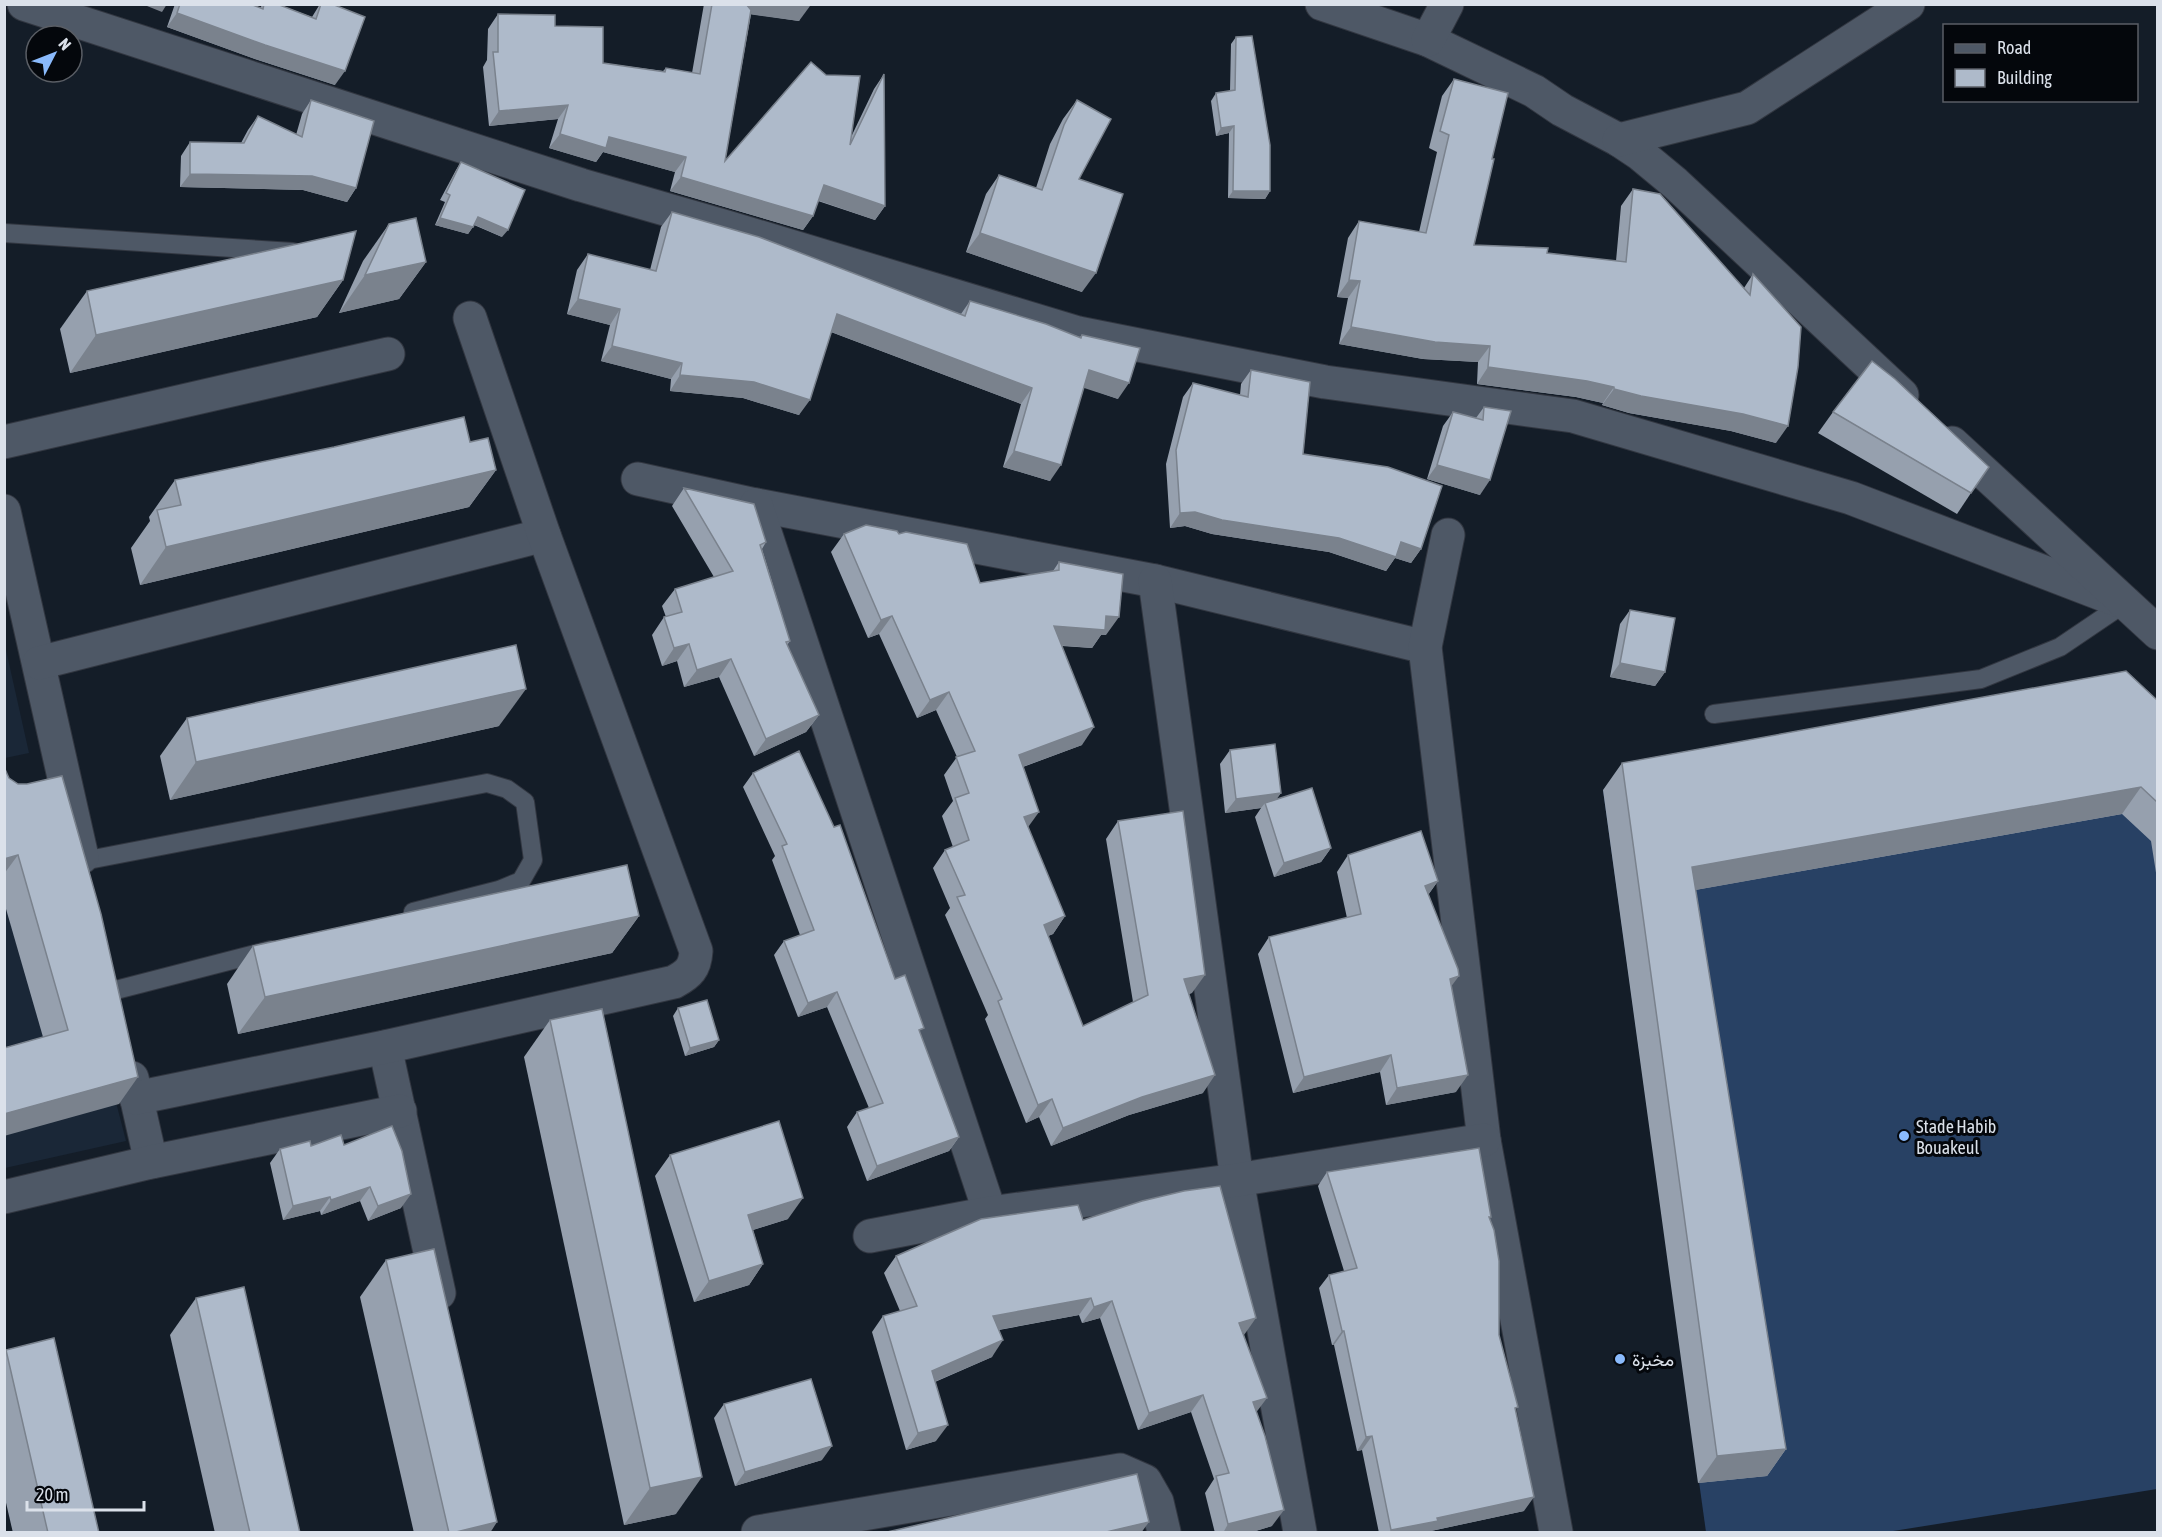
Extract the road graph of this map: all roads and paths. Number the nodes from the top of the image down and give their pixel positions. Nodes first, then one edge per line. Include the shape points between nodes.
1 (24, 4) edge
2 (1322, 4) edge
3 (1447, 4) edge
4 (1908, 4) edge
5 (1428, 40) junction
6 (1619, 140) junction
7 (4, 233) edge
8 (297, 252) edge
9 (470, 318) dead end
10 (388, 354) dead end
11 (4, 442) edge
12 (638, 479) dead end
13 (756, 505) junction
14 (4, 511) edge
15 (544, 535) junction
16 (1449, 535) dead end
17 (1155, 581) junction
18 (2125, 603) junction
19 (2157, 633) edge
20 (1425, 647) junction
21 (39, 663) junction
22 (1714, 714) dead end
23 (83, 861) junction
24 (90, 893) edge
25 (397, 917) edge
26 (283, 946) edge
27 (105, 958) edge
28 (112, 991) junction
29 (385, 1047) junction
30 (136, 1098) junction
31 (400, 1111) junction
32 (1484, 1140) junction
33 (151, 1162) junction
34 (1237, 1180) junction
35 (4, 1197) edge
36 (990, 1213) junction
37 (870, 1236) dead end
38 (446, 1327) edge
39 (758, 1533) edge
40 (1164, 1533) edge
41 (1300, 1533) edge
42 (1556, 1533) edge

1 - 18 street via 581,185 1078,333 1325,382 1573,416 1851,498
2 - 5 street
3 - 5 street
4 - 6 street via 1746,108
5 - 6 street via 1534,91
6 - 18 street via 1675,183
7 - 8 lane
9 - 15 street
10 - 11 street
12 - 13 street
13 - 17 street
13 - 36 street
14 - 21 street
15 - 21 street
15 - 29 street via 696,951 695,964 675,982
16 - 20 street
17 - 20 street
17 - 34 street
18 - 19 street
18 - 22 lane via 2060,647 1981,679
20 - 32 street
21 - 23 street via 49,782
23 - 24 street
23 - 25 lane via 487,783 507,789 525,802 533,860 521,881
26 - 28 lane
27 - 28 street
28 - 30 street
29 - 30 street
29 - 31 street
30 - 33 street
31 - 33 street
31 - 38 street
32 - 34 street
32 - 42 street
33 - 35 street
34 - 36 street
34 - 41 street
36 - 37 street
39 - 40 street via 1120,1470 1144,1481 1157,1502

